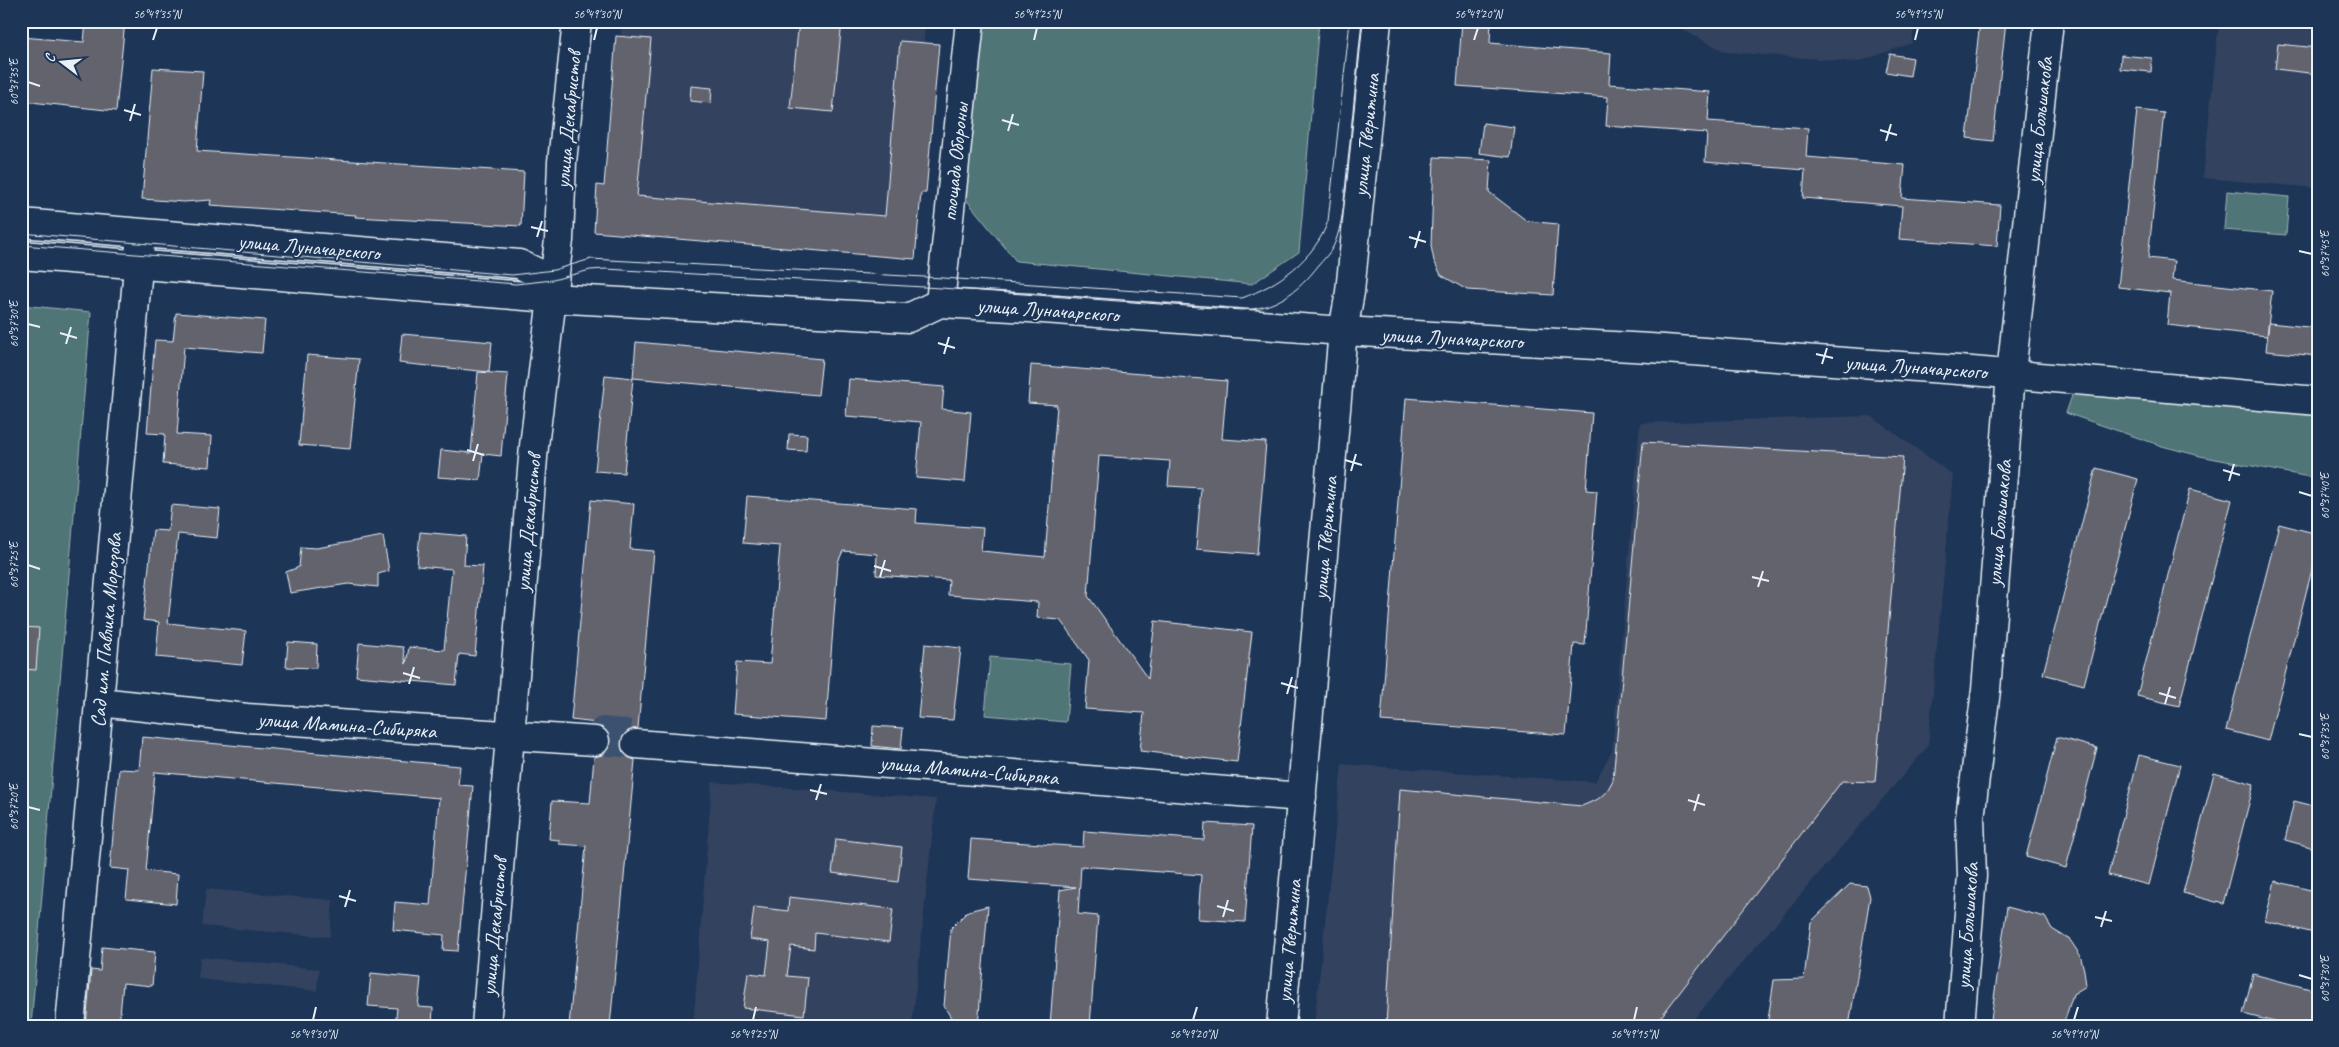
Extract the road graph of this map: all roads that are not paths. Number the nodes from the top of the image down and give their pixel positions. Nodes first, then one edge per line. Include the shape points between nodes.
1 (577, 21) edge
2 (970, 21) edge
3 (1377, 21) edge
4 (2049, 21) edge
5 (21, 223) edge
6 (141, 234) junction
7 (21, 255) edge
8 (138, 265) junction
9 (552, 289) junction
10 (940, 303) junction
11 (1343, 331) junction
12 (2011, 374) junction
13 (2318, 401) edge
14 (99, 702) junction
15 (510, 736) junction
16 (595, 741) tunnel mouth
17 (636, 744) dead end
18 (1302, 797) junction
19 (70, 1026) edge
20 (486, 1026) edge
21 (1281, 1026) edge
22 (1960, 1026) edge

1 - 9 street, улица Декабристов
2 - 10 street, площадь Обороны
3 - 11 street, улица Тверитина via 1350,292
4 - 12 street, улица Большакова
5 - 6 street, улица Луначарского
6 - 8 street, Сад им. Павлика Морозова
6 - 9 street, улица Луначарского via 519,264
7 - 8 street, улица Луначарского
8 - 9 street, улица Луначарского
8 - 14 street, Сад им. Павлика Морозова
9 - 10 street, улица Луначарского via 588,301 908,318
9 - 15 street, улица Декабристов via 534,446
10 - 11 street, улица Луначарского
11 - 12 street, улица Луначарского via 1650,348
11 - 18 street, улица Тверитина
12 - 13 street, улица Луначарского
12 - 22 street, улица Большакова via 1986,690 1970,818 1972,876
14 - 15 street, улица Мамина-Сибиряка via 247,718
14 - 19 street, Сад им. Павлика Морозова
15 - 16 street, улица Мамина-Сибиряка
15 - 20 street, улица Декабристов
17 - 18 street, улица Мамина-Сибиряка
18 - 21 street, улица Тверитина

